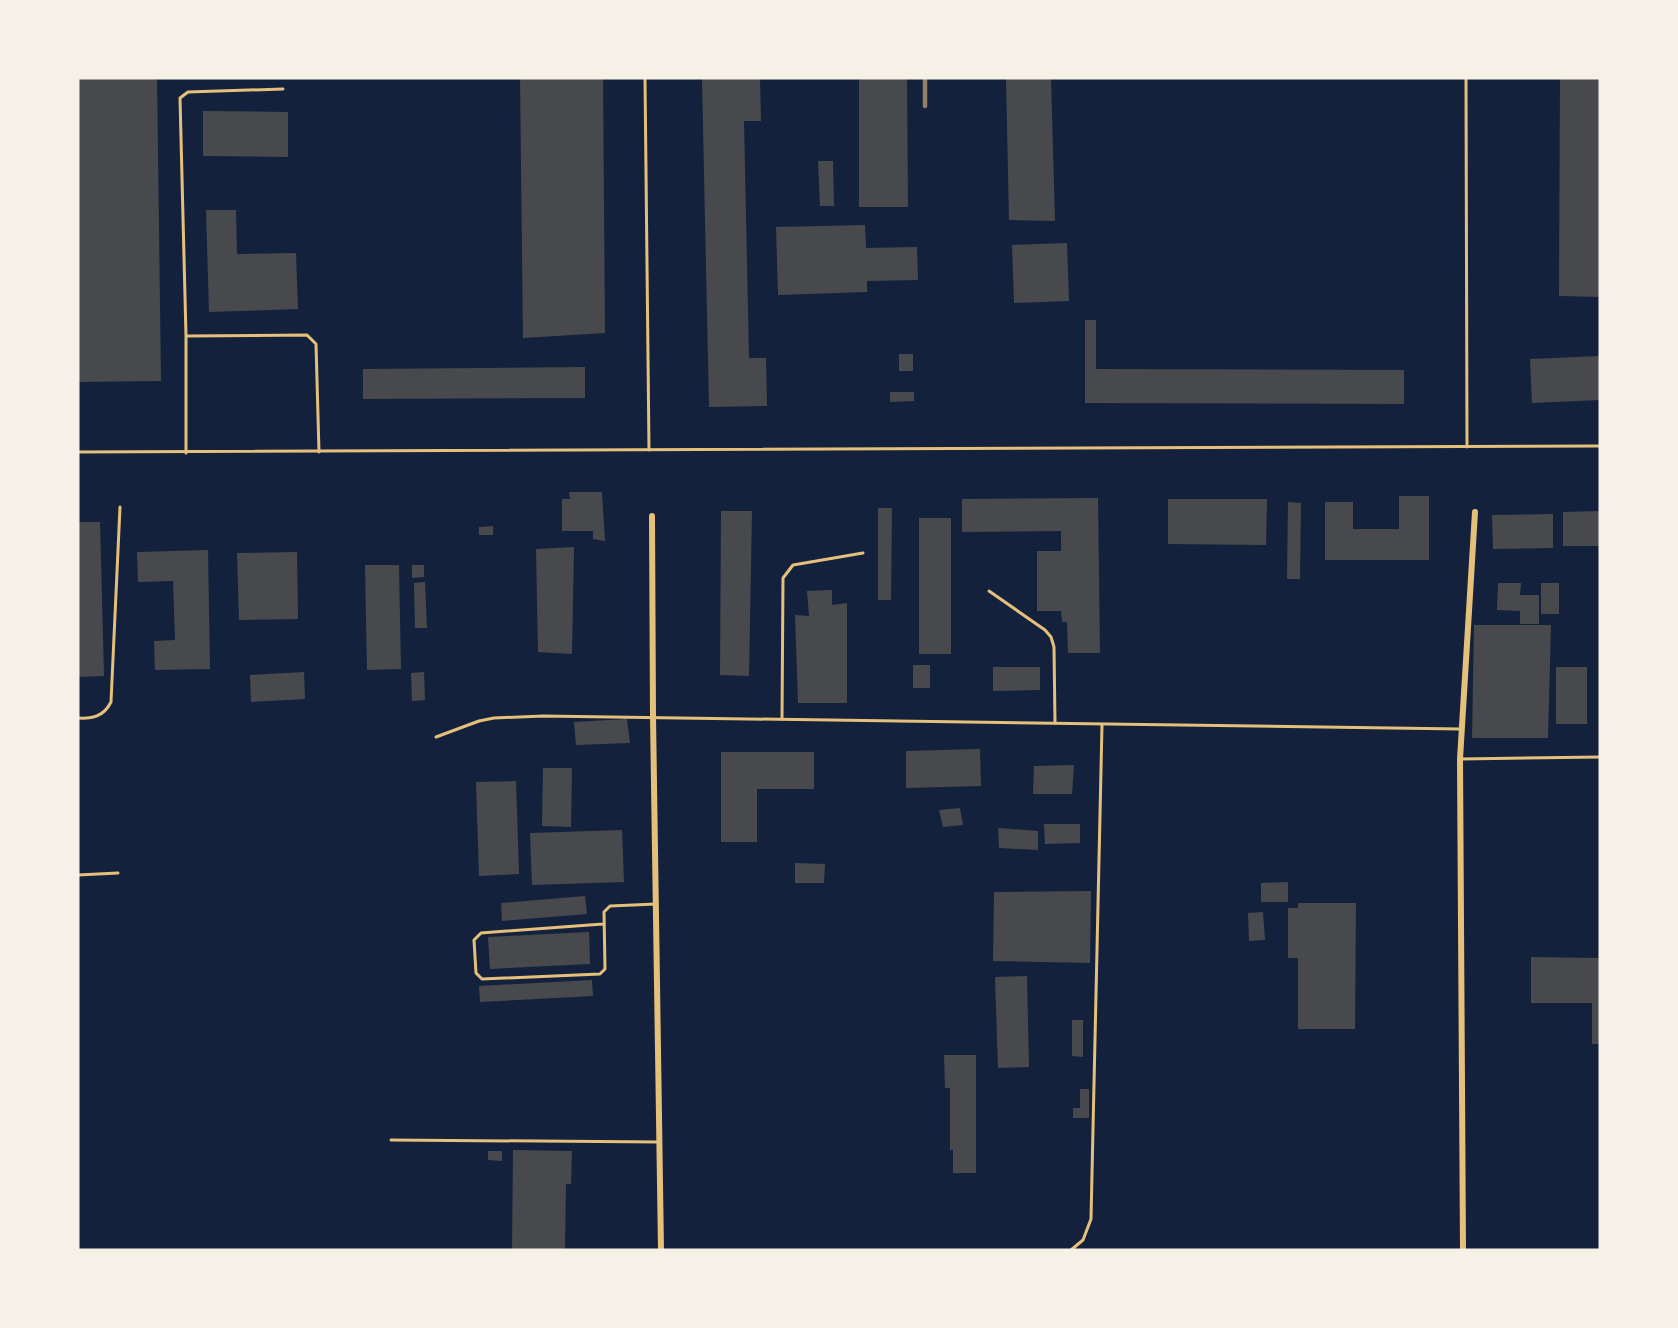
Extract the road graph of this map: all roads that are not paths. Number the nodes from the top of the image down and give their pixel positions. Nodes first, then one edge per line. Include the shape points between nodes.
1 (645, 78) edge
2 (1466, 78) edge
3 (283, 88) dead end
4 (186, 336) junction
5 (1600, 446) edge
6 (1467, 447) junction
7 (649, 450) junction
8 (78, 452) edge
9 (319, 452) junction
10 (186, 453) junction
11 (120, 507) dead end
12 (1475, 512) dead end
13 (652, 516) dead end
14 (863, 553) dead end
15 (989, 591) dead end
16 (653, 717) junction
17 (78, 718) edge
18 (782, 719) junction
19 (1055, 723) junction
20 (1102, 724) junction
21 (1462, 729) junction
22 (436, 737) dead end
23 (1600, 757) edge
24 (1460, 759) junction
25 (118, 873) dead end
26 (78, 875) edge
27 (656, 904) junction
28 (603, 924) junction
29 (391, 1140) dead end
30 (659, 1142) junction
31 (661, 1250) edge
32 (1071, 1250) edge
33 (1463, 1250) edge

1 - 7 lane
2 - 6 lane
3 - 4 lane via 188,92 180,98
4 - 9 lane via 307,334 316,344
4 - 10 lane
5 - 6 lane
6 - 7 lane
7 - 9 lane
8 - 10 lane
9 - 10 lane
11 - 17 lane via 111,702 106,712 90,719
12 - 21 street
13 - 16 street
14 - 18 lane via 793,565 783,578
15 - 19 lane via 1051,637
16 - 18 lane
16 - 22 lane via 494,718
16 - 27 street
18 - 19 lane
19 - 20 lane
20 - 21 lane
20 - 32 lane via 1091,1219 1083,1240
21 - 24 street
23 - 24 lane
24 - 33 street
25 - 26 lane
27 - 28 lane via 610,906 604,912
27 - 30 street
28 - 28 lane via 605,969 600,974 482,979 476,973 474,940 481,933
29 - 30 lane
30 - 31 street

